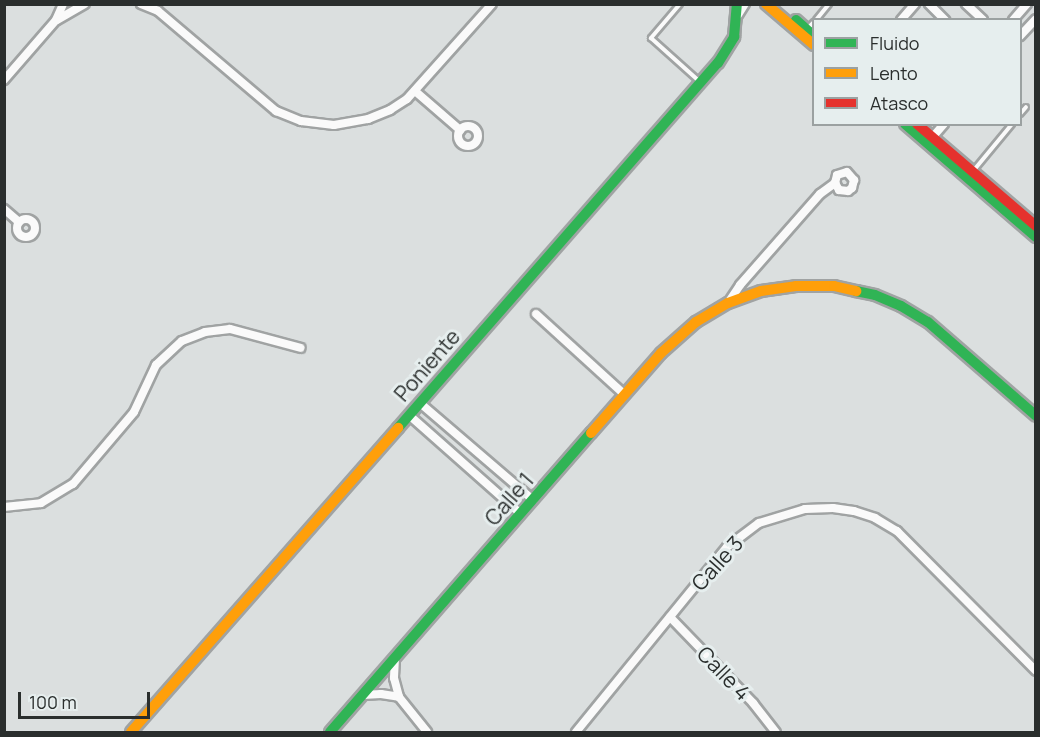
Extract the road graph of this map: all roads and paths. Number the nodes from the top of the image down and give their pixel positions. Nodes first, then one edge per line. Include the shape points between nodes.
1 (63, 4) edge
2 (85, 4) edge
3 (141, 4) edge
4 (492, 4) edge
5 (680, 4) edge
6 (745, 4) edge
7 (766, 4) edge
8 (777, 4) edge
9 (829, 4) edge
10 (915, 4) edge
11 (929, 4) edge
12 (966, 4) edge
13 (1026, 4) edge
14 (156, 8) edge
15 (737, 10) edge
16 (818, 18) edge
17 (904, 18) edge
18 (943, 18) edge
19 (981, 18) edge
20 (1015, 18) edge
21 (1035, 19) edge
22 (56, 20) junction
23 (810, 28) edge
24 (1022, 34) edge
25 (4, 80) edge
26 (701, 82) junction
27 (415, 92) junction
28 (1026, 107) dead end
29 (1022, 112) edge
30 (908, 126) edge
31 (919, 126) edge
32 (942, 126) edge
33 (1010, 126) edge
34 (460, 130) dead end
35 (929, 140) junction
36 (966, 172) junction
37 (835, 183) dead end
38 (4, 209) edge
39 (19, 222) dead end
40 (1035, 226) edge
41 (1035, 237) edge
42 (728, 303) junction
43 (536, 314) dead end
44 (301, 348) dead end
45 (625, 395) junction
46 (420, 402) junction
47 (410, 415) junction
48 (1035, 416) edge
49 (533, 500) junction
50 (4, 507) edge
51 (522, 514) junction
52 (670, 617) junction
53 (395, 658) junction
54 (1035, 671) edge
55 (363, 695) junction
56 (399, 697) junction
57 (131, 732) edge
58 (330, 732) edge
59 (427, 732) edge
60 (576, 732) edge
61 (776, 732) edge

1 - 22 street
2 - 22 street
3 - 14 street
4 - 27 street
5 - 26 lane via 651,38
6 - 15 street, Poniente
7 - 23 street
8 - 23 street
9 - 16 lane
10 - 17 street
11 - 18 street
12 - 19 street
13 - 20 street
14 - 27 street via 266,104 301,121 334,125 368,119 390,110
15 - 26 street, Poniente via 736,31 728,50
21 - 24 street
22 - 25 street
26 - 46 street, Poniente
27 - 34 street
28 - 29 lane
30 - 35 street
31 - 35 street
32 - 35 street
33 - 36 lane
35 - 36 street
36 - 40 street
36 - 41 street via 975,186
37 - 42 street, Calle 1 via 824,190
38 - 39 street
42 - 45 street, Calle 1 via 678,336
42 - 48 street, Calle 1 via 761,291 796,285 834,286 875,295 928,322
43 - 45 street
44 - 50 street via 230,329 197,334 182,341 156,365 134,412 73,484 41,503
45 - 49 street, Calle 1
46 - 47 street, Poniente
46 - 49 street
47 - 51 street
47 - 57 street, Poniente
49 - 51 street, Calle 1
51 - 53 street, Calle 1
52 - 54 street, Calle 3 via 727,547 751,528 796,510 844,509 875,518 904,536
52 - 60 street, Calle 3
52 - 61 street, Calle 4
53 - 55 street, Calle 1
53 - 56 street via 394,678
55 - 56 street
55 - 58 street, Calle 1
56 - 59 street

